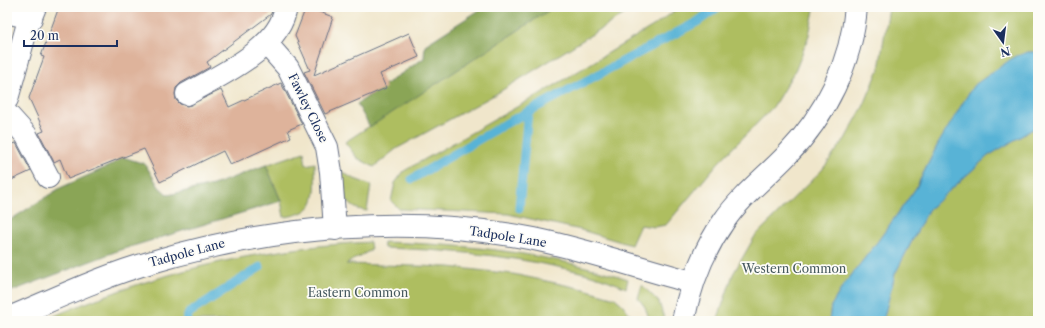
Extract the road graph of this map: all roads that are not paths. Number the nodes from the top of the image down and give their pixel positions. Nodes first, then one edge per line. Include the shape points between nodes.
1 (286, 7) edge
2 (856, 7) edge
3 (7, 12) edge
4 (33, 12) edge
5 (266, 43) junction
6 (187, 94) dead end
7 (7, 99) edge
8 (7, 114) edge
9 (48, 177) dead end
10 (335, 229) junction
11 (692, 282) junction
12 (7, 319) edge
13 (683, 321) edge

1 - 5 street via 281,24
2 - 11 street via 844,63 819,114 803,138 724,220
3 - 4 street
4 - 7 street
5 - 6 street via 244,61
5 - 10 street, Fawley Close via 288,68 327,147
8 - 9 street via 26,135
10 - 11 street, Tadpole Lane via 417,227 502,234 596,254
10 - 12 street, Tadpole Lane via 248,238 151,262
11 - 13 street

